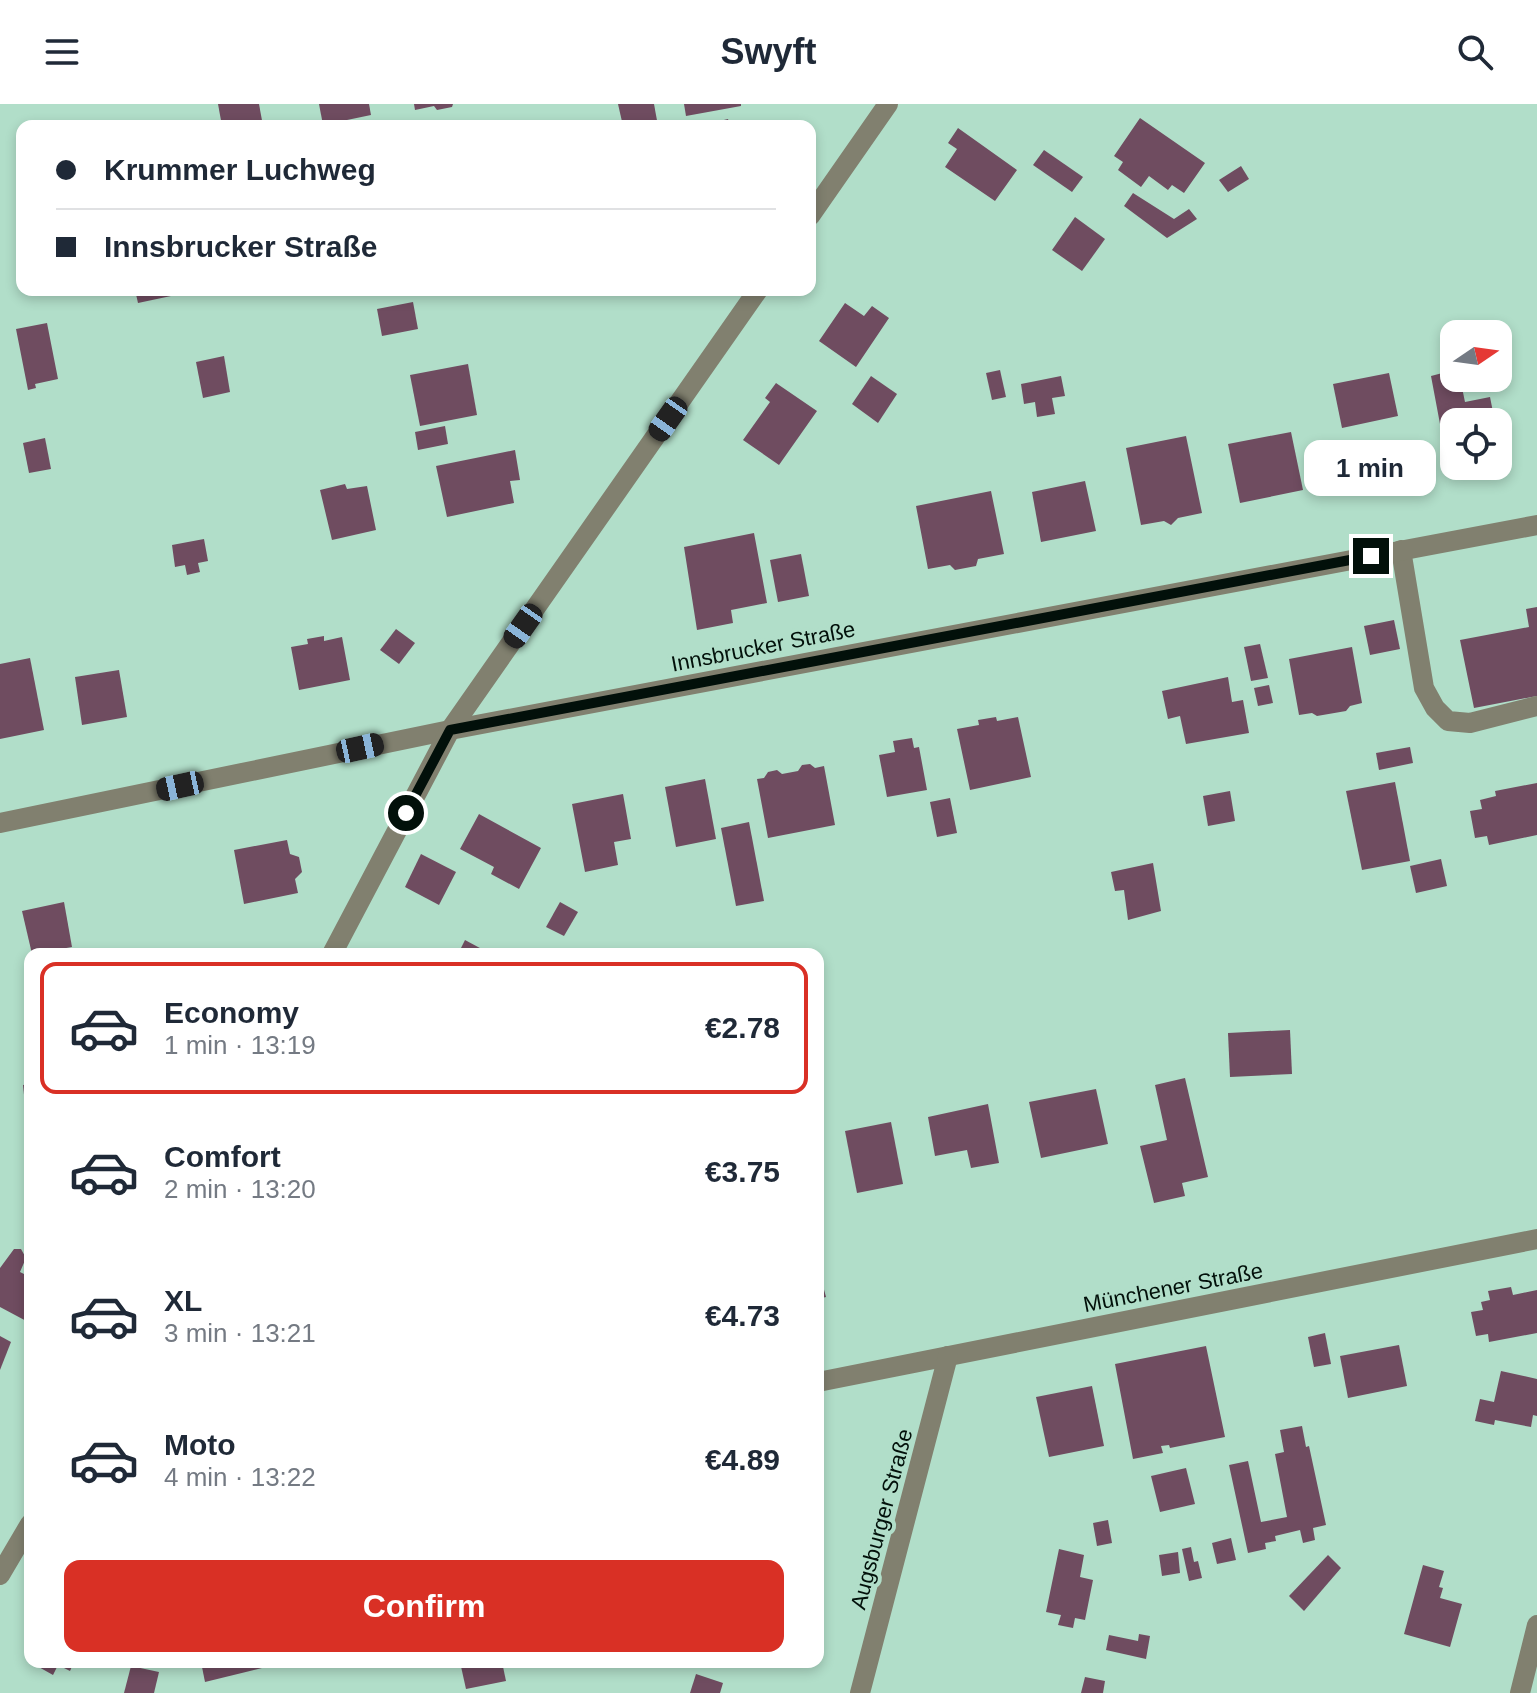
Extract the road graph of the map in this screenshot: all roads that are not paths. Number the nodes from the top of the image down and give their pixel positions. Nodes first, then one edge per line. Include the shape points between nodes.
1 (888, 104) edge
2 (816, 207) edge
3 (754, 296) edge
4 (1537, 525) edge
5 (1401, 550) junction
6 (1537, 706) edge
7 (450, 730) junction
8 (0, 823) edge
9 (335, 948) edge
10 (1537, 1239) edge
11 (948, 1356) junction
12 (824, 1381) edge
13 (24, 1539) edge
14 (0, 1575) edge
15 (1537, 1625) edge
16 (860, 1693) edge
17 (1520, 1693) edge

1 - 2 street
3 - 7 street
4 - 5 street, Innsbrucker Straße
5 - 6 street via 1424,688 1435,708 1448,721 1470,723
5 - 7 street, Innsbrucker Straße
7 - 8 street, Innsbrucker Straße
7 - 9 street
10 - 11 street, Münchener Straße
11 - 12 street, Münchener Straße
11 - 16 street, Augsburger Straße
13 - 14 street
15 - 17 street

